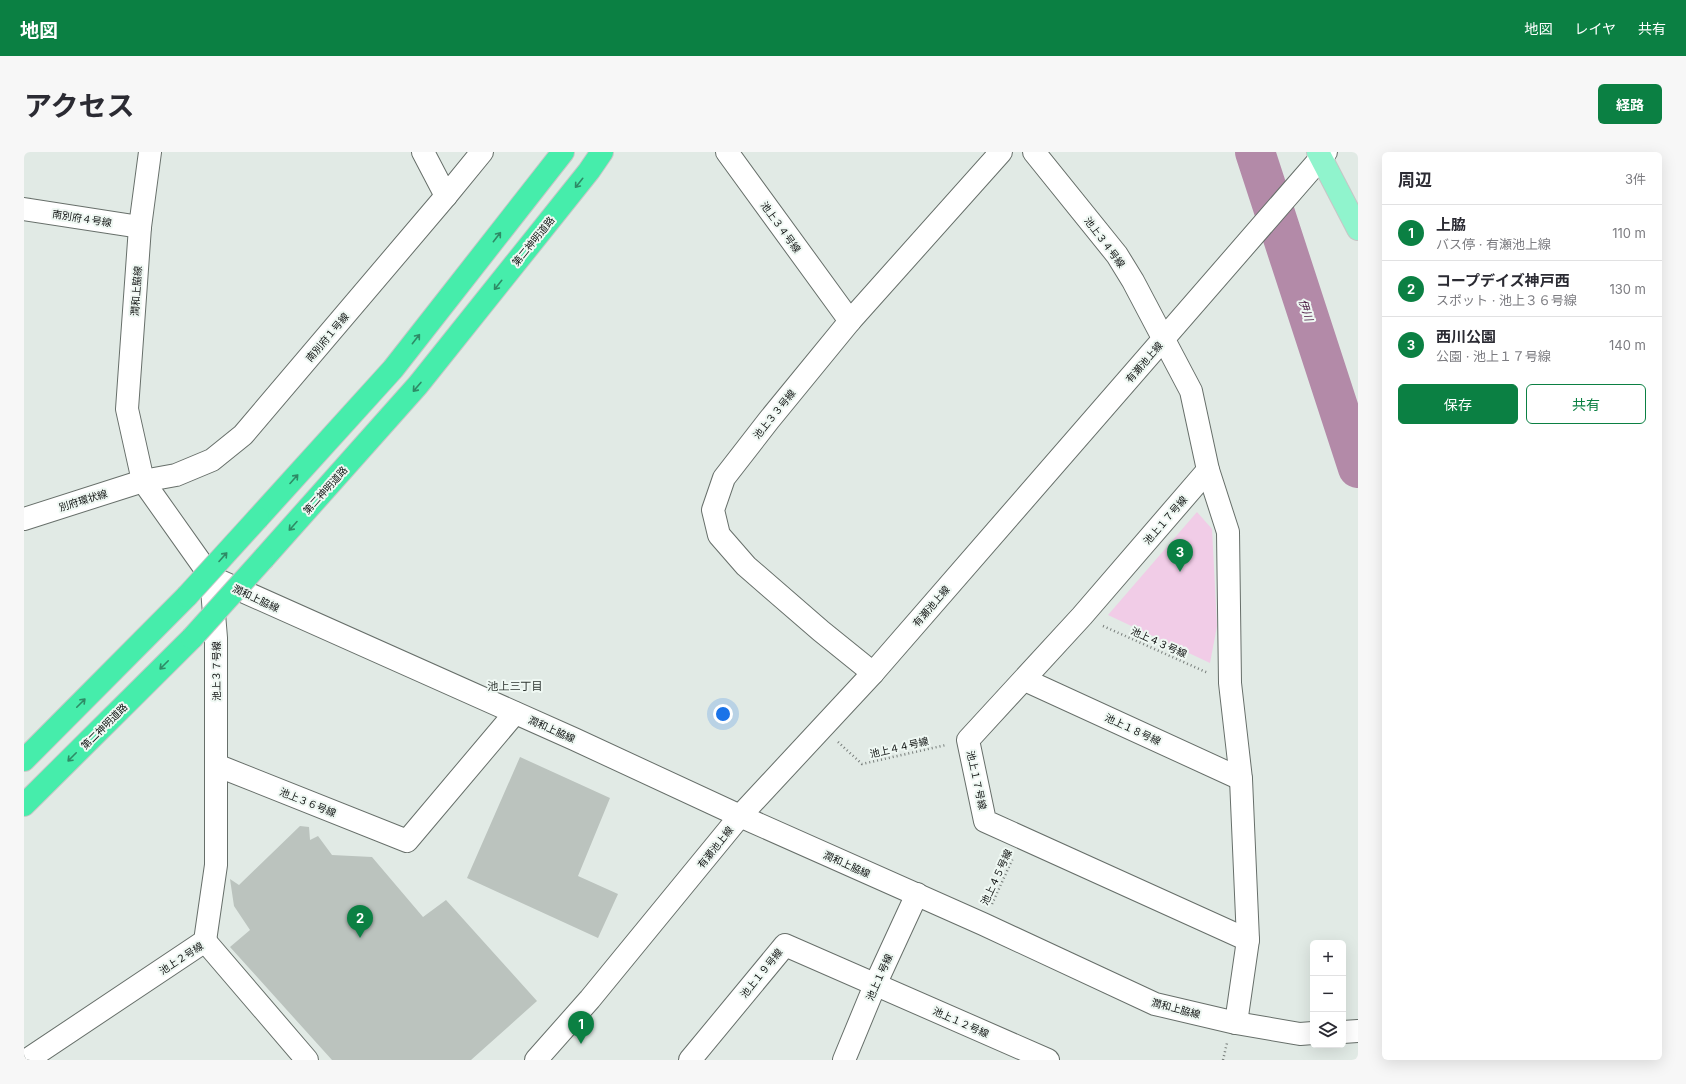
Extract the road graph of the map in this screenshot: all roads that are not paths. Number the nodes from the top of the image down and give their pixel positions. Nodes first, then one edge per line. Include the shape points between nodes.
1 (150, 152) edge
2 (423, 152) edge
3 (482, 152) edge
4 (563, 152) edge
5 (602, 152) edge
6 (727, 152) edge
7 (1002, 152) edge
8 (1034, 152) edge
9 (1322, 154) edge
10 (446, 196) junction
11 (24, 209) edge
12 (140, 227) junction
13 (1358, 229) edge
14 (850, 322) junction
15 (1167, 335) junction
16 (1208, 470) junction
17 (143, 481) junction
18 (24, 518) edge
19 (211, 577) junction
20 (873, 673) junction
21 (1025, 680) junction
22 (515, 713) junction
23 (24, 760) edge
24 (216, 765) junction
25 (1241, 779) junction
26 (24, 805) edge
27 (740, 816) junction
28 (917, 894) junction
29 (1248, 940) junction
30 (205, 941) junction
31 (875, 985) junction
32 (1236, 1023) junction
33 (1358, 1031) edge
34 (1346, 1032) edge
35 (1307, 1034) edge
36 (26, 1060) edge
37 (307, 1060) edge
38 (536, 1060) edge
39 (690, 1060) edge
40 (844, 1060) edge
41 (1048, 1060) edge

1 - 12 street, 潤和上脇線
2 - 10 street
3 - 10 street, 南別府１号線
23 -> 4 highway, bridge via 187,596 393,369
5 -> 26 highway, 第二神明道路, bridge via 418,385 192,638
6 - 14 street, 池上３４号線
7 - 14 street, 池上３３号線
8 - 15 street, 池上３４号線 via 1117,255
9 - 13 main road
9 - 15 street, 有瀬池上線 via 1306,176
10 - 17 street, 南別府１号線 via 243,435 212,460 176,475
11 - 12 street, 南別府４号線
12 - 17 street, 潤和上脇線 via 127,409
14 - 20 street, 池上３３号線 via 724,478 713,510 718,535 746,566
15 - 16 street, 池上３４号線 via 1191,391
15 - 20 street, 有瀬池上線
16 - 21 street, 池上１７号線
16 - 25 street, 池上３４号線 via 1228,532 1230,683
17 - 18 street, 別府環状線
17 - 19 street, 潤和上脇線
19 - 22 street, 潤和上脇線
19 - 24 street, 池上３７号線 via 216,638
20 - 27 street, 有瀬池上線
21 - 25 street, 池上１８号線
21 - 29 street, 池上１７号線 via 968,740 985,821
22 - 24 street, 池上３６号線 via 407,841
22 - 27 street, 潤和上脇線
24 - 30 street via 216,865
25 - 29 street, 池上３４号線
27 - 28 street, 潤和上脇線
27 - 38 street, 有瀬池上線 via 590,999
28 - 31 street, 池上１号線
28 - 32 street, 潤和上脇線 via 1156,1004
29 - 32 street, 池上３４号線
30 - 36 street, 池上２号線
30 - 37 street, 池上２号線
31 - 39 street, 池上１９号線 via 785,945
31 - 40 street, 池上１号線
31 - 41 street, 池上１２号線
32 - 35 street, 潤和上脇線
33 - 34 street

